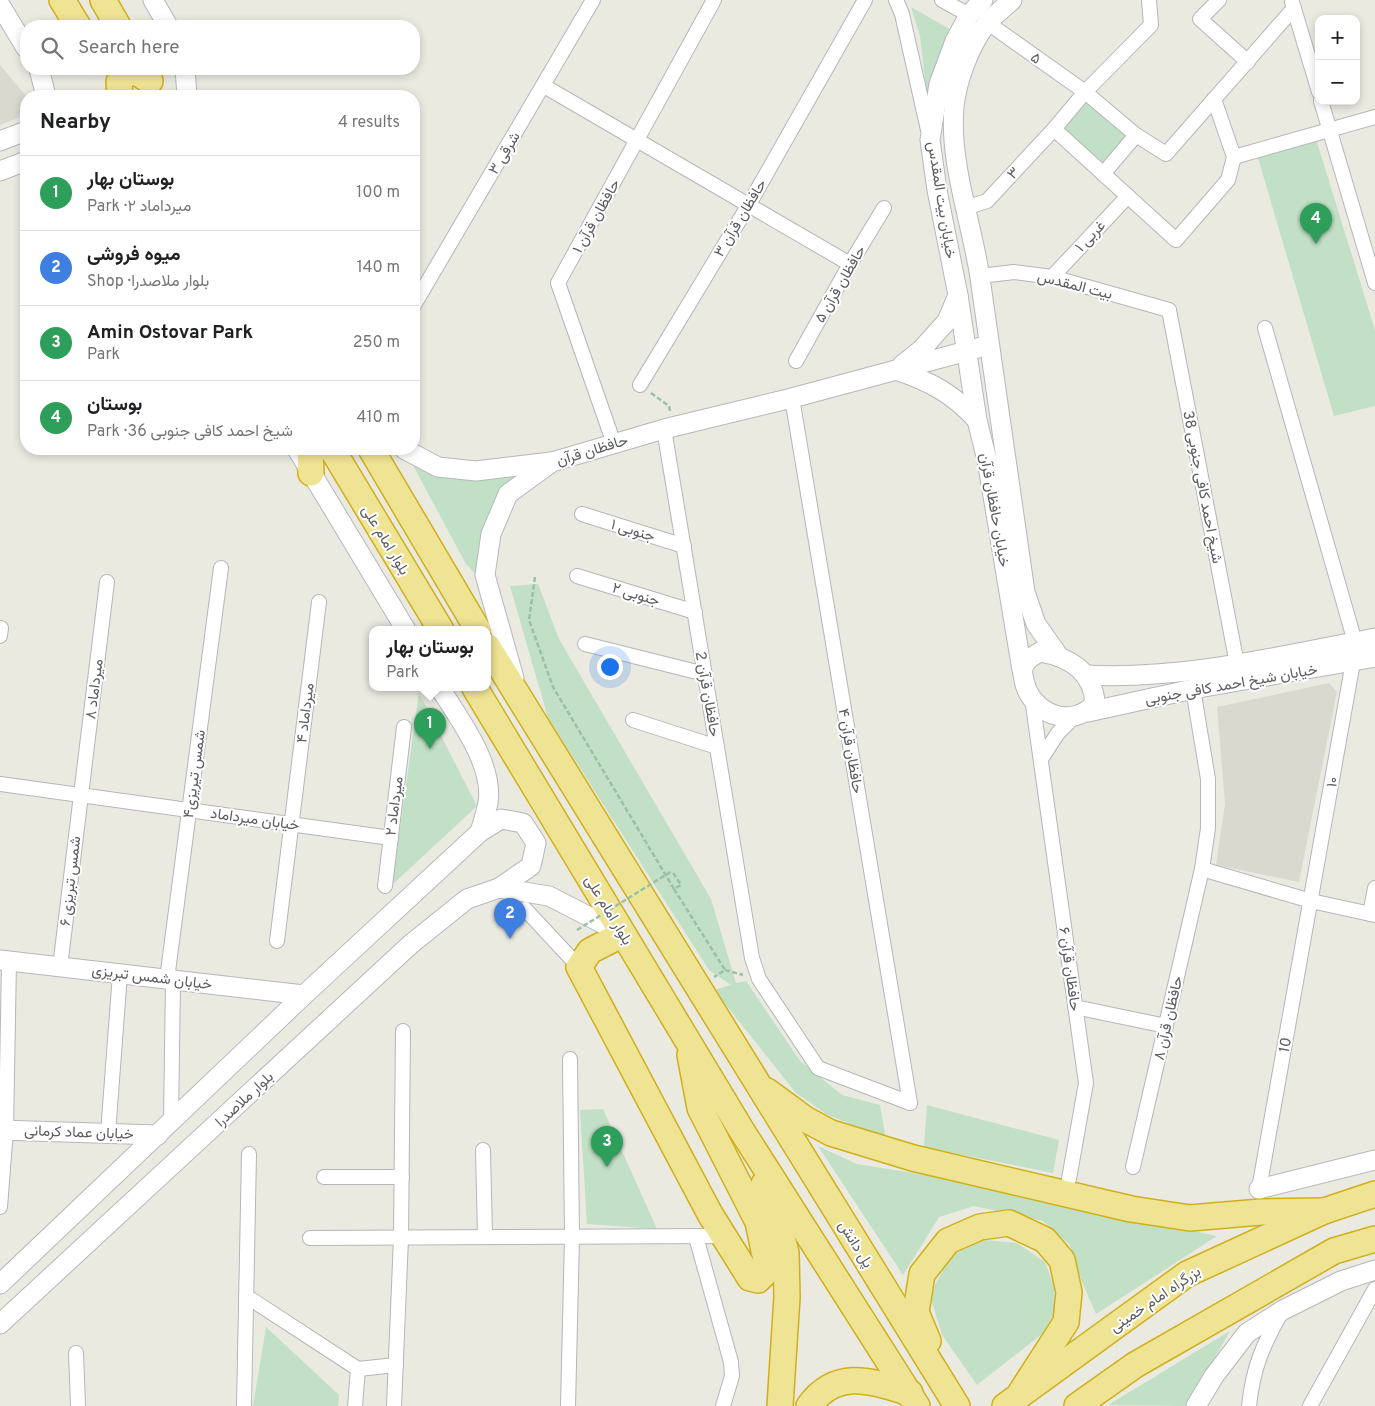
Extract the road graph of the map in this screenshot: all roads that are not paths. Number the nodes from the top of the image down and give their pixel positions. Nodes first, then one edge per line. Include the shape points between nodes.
1 (62, 0) edge
2 (103, 0) edge
3 (154, 0) edge
4 (593, 0) edge
5 (714, 0) edge
6 (865, 0) edge
7 (896, 0) edge
8 (942, 0) edge
9 (983, 0) edge
10 (1012, 0) edge
11 (1150, 0) edge
12 (1219, 0) edge
13 (1293, 4) edge
14 (0, 5) edge
15 (969, 15) junction
16 (74, 20) edge
17 (115, 20) edge
18 (165, 20) edge
19 (988, 23) junction
20 (20, 38) edge
21 (1248, 62) junction
22 (41, 75) edge
23 (107, 75) edge
24 (124, 75) edge
25 (185, 75) edge
26 (1315, 78) edge
27 (544, 86) junction
28 (44, 90) edge
29 (116, 90) edge
30 (120, 90) edge
31 (186, 90) edge
32 (1085, 92) junction
33 (1214, 99) junction
34 (1323, 105) edge
35 (1375, 117) edge
36 (1054, 129) junction
37 (1330, 129) junction
38 (20, 133) edge
39 (1136, 135) junction
40 (930, 140) junction
41 (0, 141) edge
42 (638, 142) junction
43 (1234, 157) junction
44 (20, 163) edge
45 (0, 171) edge
46 (1103, 174) junction
47 (1128, 196) junction
48 (748, 206) junction
49 (884, 208) dead end
50 (965, 208) junction
51 (1369, 243) edge
52 (850, 264) junction
53 (980, 276) junction
54 (1052, 277) junction
55 (1375, 283) edge
56 (420, 295) edge
57 (958, 295) junction
58 (1169, 310) joint
59 (1265, 328) dead end
60 (989, 345) junction
61 (967, 351) junction
62 (796, 361) dead end
63 (896, 370) junction
64 (640, 385) road end
65 (792, 398) junction
66 (978, 420) junction
67 (669, 428) junction
68 (614, 444) junction
69 (300, 455) edge
70 (310, 455) edge
71 (336, 455) edge
72 (375, 455) edge
73 (415, 455) edge
74 (552, 462) junction
75 (311, 474) junction
76 (582, 514) dead end
77 (684, 546) junction
78 (221, 568) dead end
79 (577, 576) dead end
80 (107, 582) dead end
81 (319, 602) dead end
82 (694, 612) junction
83 (404, 626) edge
84 (439, 626) edge
85 (476, 626) edge
86 (1375, 638) edge
87 (1354, 642) junction
88 (586, 644) dead end
89 (491, 652) edge
90 (1058, 655) junction
91 (1375, 657) edge
92 (1353, 662) junction
93 (1237, 664) junction
94 (1022, 670) junction
95 (705, 674) junction
96 (1086, 675) junction
97 (1193, 689) junction
98 (442, 691) edge
99 (477, 691) edge
100 (1032, 698) junction
101 (521, 703) junction
102 (1081, 715) junction
103 (633, 720) dead end
104 (404, 727) dead end
105 (717, 747) junction
106 (1041, 759) junction
107 (0, 784) edge
108 (81, 795) junction
109 (189, 810) junction
110 (292, 824) junction
111 (480, 832) junction
112 (391, 838) junction
113 (1202, 869) junction
114 (385, 886) dead end
115 (499, 888) junction
116 (1375, 888) edge
117 (1311, 902) junction
118 (525, 909) dead end
119 (1372, 914) edge
120 (623, 934) junction
121 (277, 941) dead end
122 (5, 960) edge
123 (60, 967) junction
124 (579, 967) junction
125 (120, 974) junction
126 (170, 979) junction
127 (304, 995) junction
128 (1075, 1007) junction
129 (1166, 1026) junction
130 (404, 1031) dead end
131 (688, 1041) junction
132 (570, 1058) dead end
133 (756, 1082) junction
134 (910, 1103) joint
135 (165, 1128) junction
136 (3, 1130) edge
137 (742, 1131) junction
138 (108, 1133) junction
139 (483, 1150) dead end
140 (249, 1154) dead end
141 (1375, 1159) edge
142 (1133, 1167) dead end
143 (324, 1177) dead end
144 (402, 1177) junction
145 (1069, 1179) dead end
146 (1259, 1189) joint
147 (1375, 1194) edge
148 (0, 1207) edge
149 (1324, 1210) junction
150 (723, 1236) junction
151 (486, 1237) junction
152 (572, 1237) junction
153 (696, 1237) junction
154 (310, 1238) dead end
155 (401, 1238) junction
156 (1375, 1239) edge
157 (1375, 1270) edge
158 (0, 1284) edge
159 (1375, 1289) edge
160 (246, 1296) junction
161 (1283, 1310) junction
162 (0, 1324) edge
163 (76, 1353) dead end
164 (396, 1365) junction
165 (358, 1370) junction
166 (914, 1399) edge
167 (952, 1399) edge
168 (1013, 1399) edge
169 (78, 1406) edge
170 (244, 1406) edge
171 (355, 1406) edge
172 (394, 1406) edge
173 (568, 1406) edge
174 (723, 1406) edge
175 (780, 1406) edge
176 (809, 1406) edge
177 (1077, 1406) edge
178 (1196, 1406) edge
179 (1249, 1406) edge
180 (1310, 1406) edge

1 - 16 highway
2 - 17 highway
3 - 18 street
4 - 27 street, ۳ شرقی
5 - 42 street, حافظان قرآن ۱
6 - 48 street, حافظان قرآن ۳
7 - 40 street via 902,14
8 - 15 street
9 - 15 street, خیابان بیت المقدس
10 - 19 street, خیابان بیت المقدس
11 - 32 street, ۳ via 1151,24
12 - 21 street via 1200,19
13 - 21 street
13 - 26 street
14 - 20 street
15 - 19 street
15 - 40 street, خیابان بیت المقدس via 939,84
19 - 32 street, ۵
19 - 50 street, خیابان بیت المقدس via 974,44 954,106 955,139
21 - 33 street
22 - 28 street
23 - 29 highway
24 - 30 highway via 119,82
25 - 31 street
27 - 42 street
27 - 56 street, ۳ شرقی
32 - 36 street, ۳
32 - 39 street, ۵
33 - 39 street, ۵ via 1166,154
33 - 43 street
34 - 37 street
35 - 37 street
36 - 46 street
36 - 50 street, ۳ via 987,201
37 - 43 street
37 - 51 street
38 - 41 street
39 - 46 street
40 - 57 street, خیابان بیت المقدس
42 - 48 street
42 - 68 street, حافظان قرآن ۱ via 558,283
43 - 47 street via 1228,180 1176,240
44 - 45 street
46 - 47 street
47 - 54 street, ۱ غربی
48 - 52 street
48 - 64 street, حافظان قرآن ۳
49 - 52 street, حافظان قرآن ۵
50 - 53 street, خیابان بیت المقدس
51 - 55 street
52 - 62 street, حافظان قرآن ۵
53 - 54 street, بیت المقدس via 1014,272
53 - 60 street, خیابان بیت المقدس
54 - 58 street, بیت المقدس
57 - 61 street, خیابان بیت المقدس
57 - 63 street, حافظان قرآن via 947,321 921,350
58 - 93 street, شیخ احمد کافی جنوبی 38
59 - 87 street
60 - 61 street, حافظان قرآن
60 - 90 street, خیابان حافظان قرآن via 1025,592 1036,624
61 - 63 street, حافظان قرآن
61 - 66 street, خیابان حافظان قرآن
63 - 65 street, حافظان قرآن
63 - 66 street via 941,389
65 - 67 street, حافظان قرآن
65 - 134 street, حافظان قرآن ۴
66 - 94 street, خیابان حافظان قرآن
67 - 68 street, حافظان قرآن
67 - 77 street, حافظان قرآن 2
68 - 74 street, حافظان قرآن
69 - 75 street
70 - 75 highway
71 - 84 highway, بلوار امام علی
72 - 85 highway
73 - 74 street via 438,467 476,471
74 - 101 street, حافظان قرآن via 508,494 491,534 485,575
75 - 83 street
76 - 77 street, جنوبی ۱
77 - 82 street, حافظان قرآن 2
78 - 109 street, شمس تیریزی۴
79 - 82 street, جنوبی ۲
80 - 108 street, میرداماد ۸
81 - 110 street, میرداماد ۴
82 - 95 street, حافظان قرآن 2
86 - 87 street, خیابان شیخ احمد کافی جنوبی
87 - 93 street, خیابان شیخ احمد کافی جنوبی
88 - 95 street
89 - 101 highway
90 - 94 street via 1040,652 1029,658
90 - 96 street via 1071,661
91 - 92 street, خیابان شیخ احمد کافی جنوبی
92 - 97 street, خیابان شیخ احمد کافی جنوبی
92 - 117 street, ۱۰
93 - 96 street, خیابان شیخ احمد کافی جنوبی via 1163,674
94 - 100 street
95 - 105 street, حافظان قرآن 2
96 - 102 street via 1095,703
97 - 102 street, خیابان شیخ احمد کافی جنوبی
97 - 113 street, حافظان قرآن ۸ via 1208,779 1208,828
98 - 111 street via 476,746 488,778 488,802
99 - 120 highway, بلوار امام علی
100 - 102 street via 1055,716
100 - 106 street, حافظان قرآن ۶
101 - 133 highway
102 - 106 street via 1058,733
103 - 105 street
104 - 112 street, میرداماد ۲
105 - 134 street, حافظان قرآن 2 via 752,958 759,979 818,1068
106 - 128 street, حافظان قرآن ۶
107 - 108 street, خیابان میرداماد
108 - 109 street, خیابان میرداماد
108 - 123 street, شمس تبریزی ۶
109 - 110 street, خیابان میرداماد
109 - 126 street, شمس تیریزی۴
110 - 112 street, خیابان میرداماد
110 - 121 street, میرداماد ۴
111 - 115 street, بلوار ملاصدرا via 501,818 523,824 536,843 531,866
111 - 127 street
112 - 114 street, میرداماد ۲
113 - 117 street
113 - 129 street, حافظان قرآن ۸
115 - 120 street via 549,896
115 - 162 street, بلوار ملاصدرا via 467,900 411,944
116 - 119 street
117 - 119 street
117 - 146 street, 10
118 - 124 street
120 - 124 highway via 590,950
120 - 131 highway, بلوار امام علی
122 - 123 street, خیابان شمس تبریزی
122 - 136 street
123 - 125 street, خیابان شمس تبریزی
124 - 150 highway
125 - 126 street, خیابان شمس تبریزی
125 - 138 street
126 - 127 street, خیابان شمس تبریزی
126 - 135 street, شمس تیریزی۴
127 - 135 street
128 - 129 street
128 - 145 street, حافظان قرآن ۶ via 1086,1083
129 - 142 street, حافظان قرآن ۸
130 - 144 street
131 - 137 highway, بلوار امام علی
131 - 150 highway via 700,1108 758,1222 767,1264 765,1273 758,1280 750,1278
132 - 152 street
133 - 149 highway via 805,1119 831,1133 913,1158 1131,1209 1190,1218
133 - 167 highway, پل دانش
135 - 138 street, خیابان عماد کرمانی
135 - 158 street
136 - 138 street, خیابان عماد کرمانی
136 - 148 street
137 - 166 highway
137 - 175 highway via 775,1211 786,1253 787,1298
139 - 151 street
140 - 160 street
141 - 146 street
143 - 144 street
144 - 155 street
147 - 149 highway, بزرگراه امام خمینی
149 - 168 highway, بزرگراه امام خمینی via 1186,1274
150 - 153 street
151 - 152 street
151 - 155 street
152 - 153 street
152 - 173 street
153 - 174 street via 731,1362 732,1376
154 - 155 street
155 - 164 street
156 - 177 highway via 1334,1251 1135,1365
157 - 161 street via 1341,1281
159 - 180 street
160 - 165 street
160 - 170 street
161 - 178 street via 1246,1333
161 - 179 street via 1262,1346 1252,1378
163 - 169 street
164 - 165 street
164 - 172 street
165 - 171 street
166 - 176 highway via 868,1380 840,1381 818,1395
167 - 168 highway via 916,1312 922,1274 948,1241 980,1227 1009,1222 1045,1240 1062,1260 1069,1292 1066,1322

